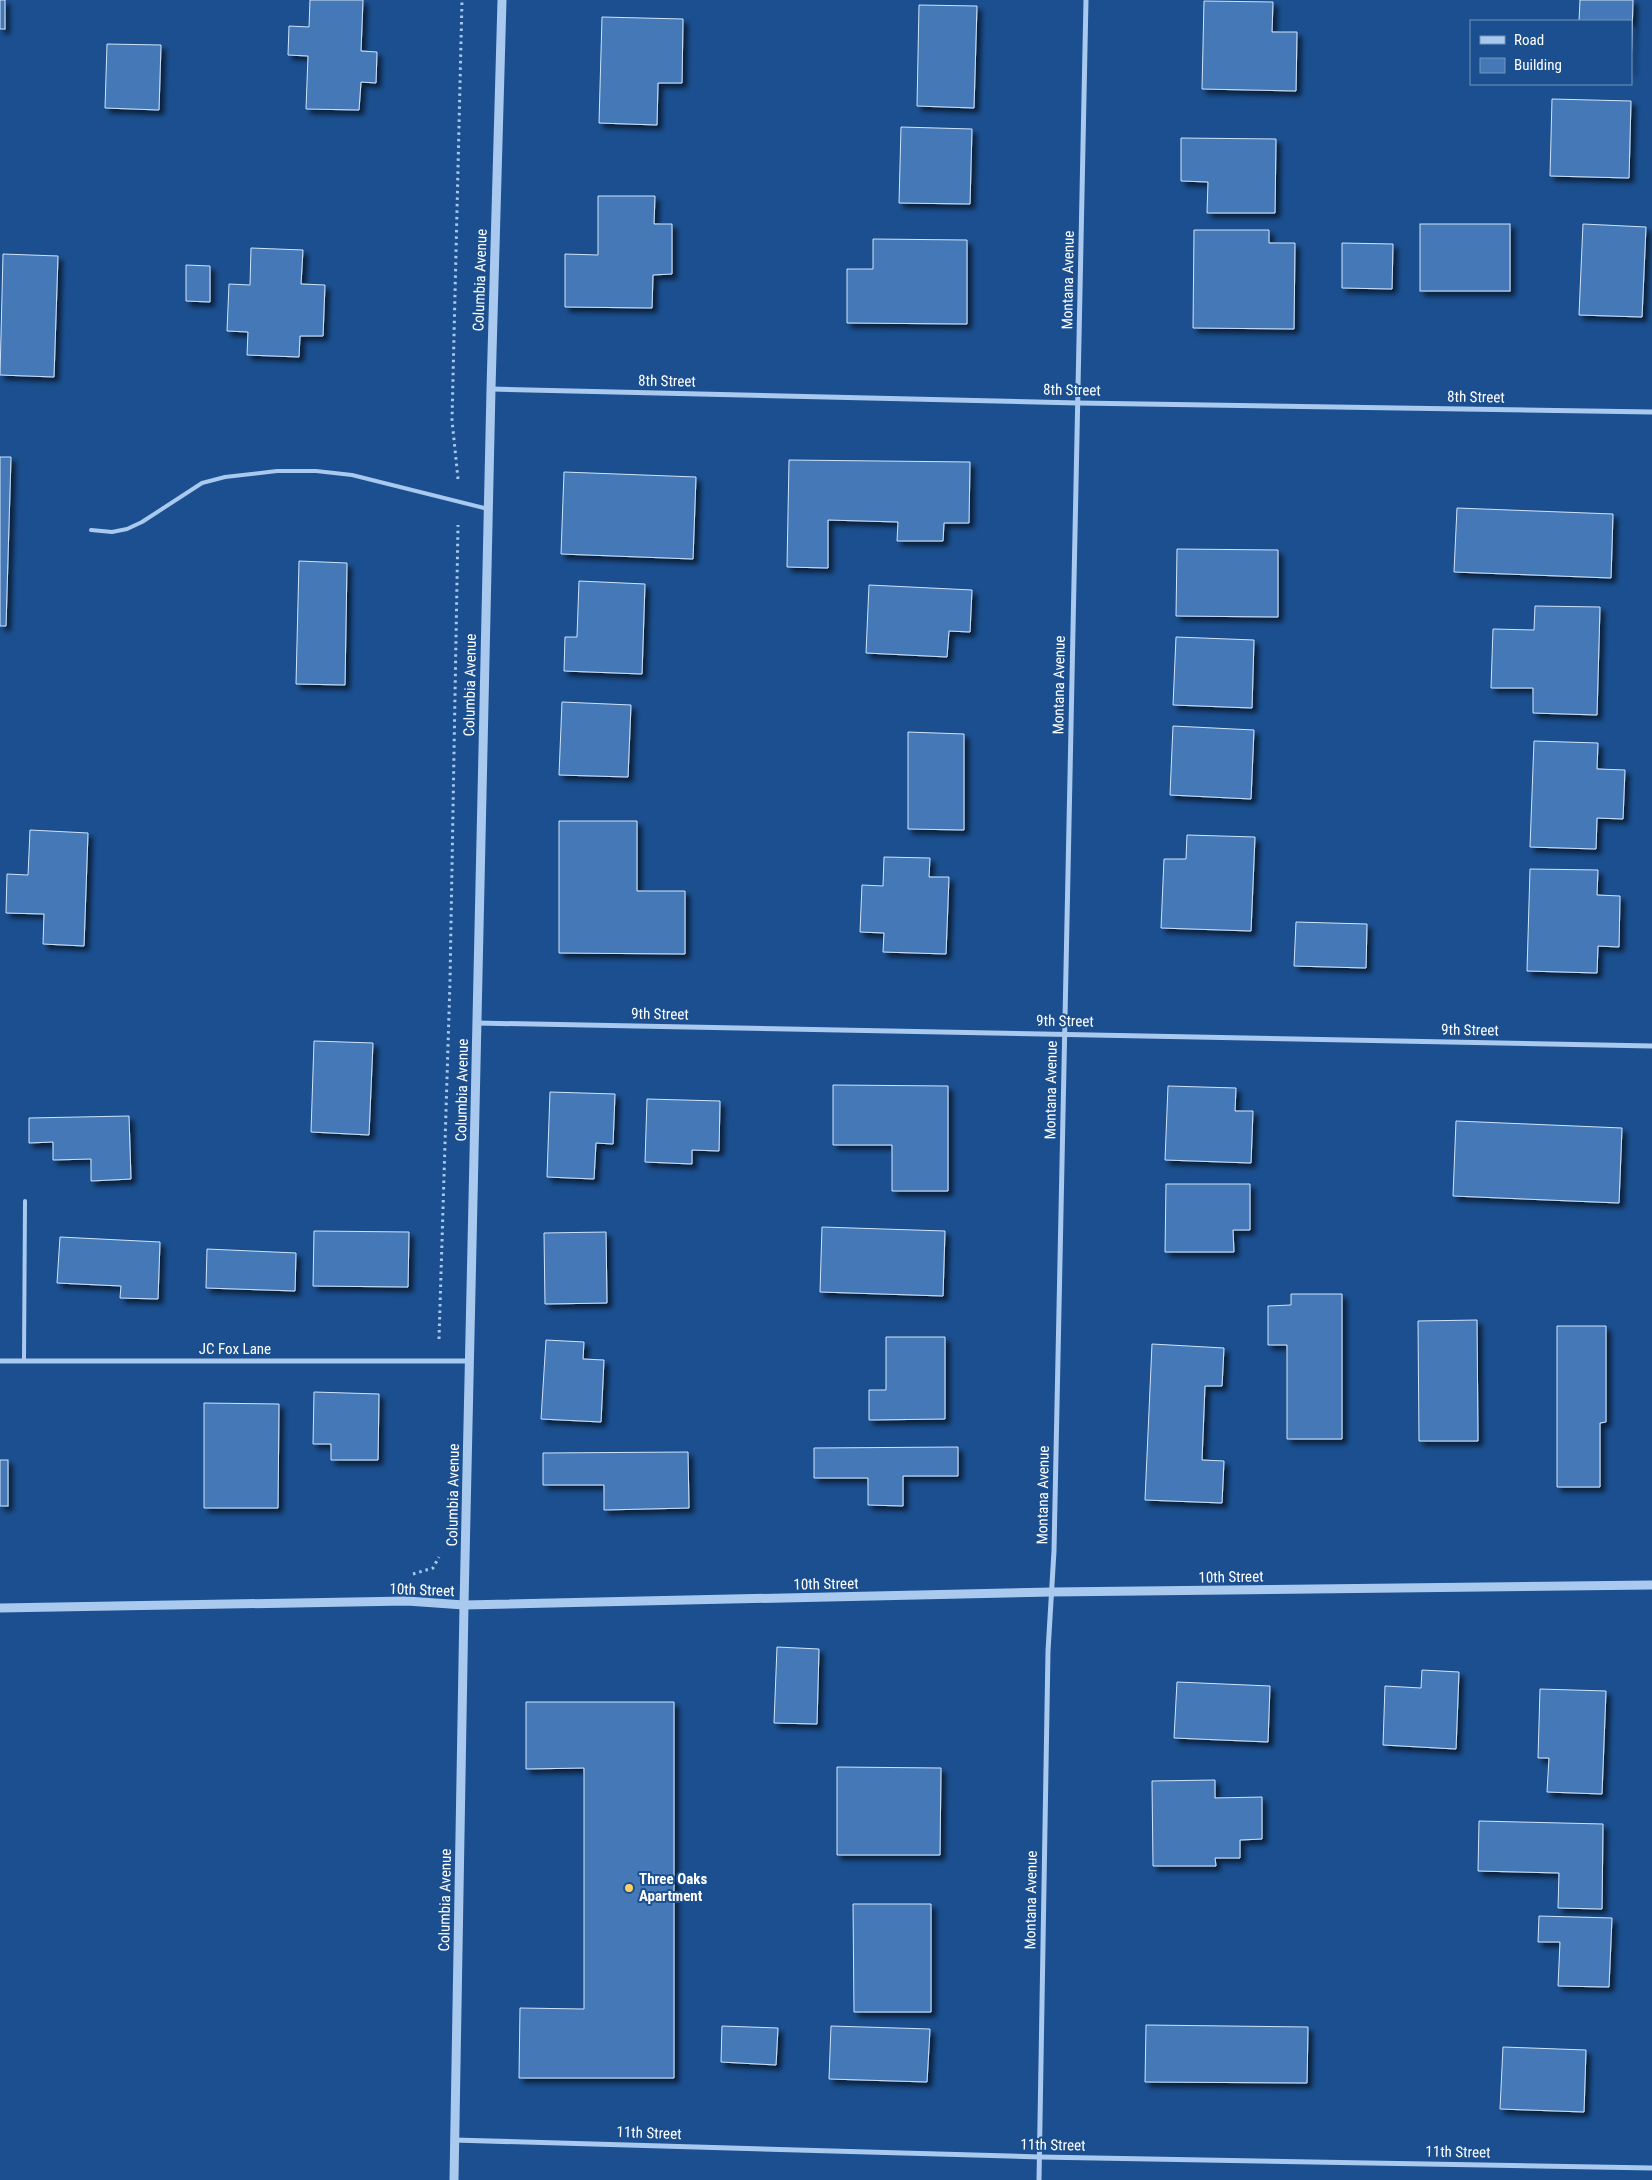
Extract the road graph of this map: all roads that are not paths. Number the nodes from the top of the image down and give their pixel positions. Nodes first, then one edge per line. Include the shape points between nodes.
1 (502, 0) edge
2 (1086, 0) edge
3 (491, 389) junction
4 (1078, 403) junction
5 (1652, 412) edge
6 (488, 508) junction
7 (91, 530) dead end
8 (477, 1023) junction
9 (1064, 1033) junction
10 (1652, 1046) edge
11 (25, 1201) dead end
12 (0, 1361) edge
13 (24, 1361) junction
14 (470, 1361) junction
15 (1652, 1585) edge
16 (1052, 1592) junction
17 (464, 1605) junction
18 (0, 1608) edge
19 (454, 2140) junction
20 (1040, 2157) junction
21 (1652, 2168) edge
22 (454, 2180) edge
23 (1039, 2180) edge

1 - 3 street, Columbia Avenue
2 - 4 street, Montana Avenue
3 - 4 street, 8th Street
3 - 6 street, Columbia Avenue
4 - 5 street, 8th Street
4 - 9 street, Montana Avenue
6 - 7 lane via 352,475 277,471 202,483 127,529 112,532
6 - 8 street, Columbia Avenue
8 - 9 street, 9th Street
8 - 14 street, Columbia Avenue
9 - 10 street, 9th Street
9 - 16 street, Montana Avenue
11 - 13 lane
12 - 13 street, JC Fox Lane
13 - 14 street, JC Fox Lane
14 - 17 street, Columbia Avenue
15 - 16 street, 10th Street
16 - 17 street, 10th Street
16 - 20 street, Montana Avenue via 1048,1652
17 - 18 street, 10th Street via 407,1602
17 - 19 street, Columbia Avenue
19 - 20 street, 11th Street
19 - 22 street, Columbia Avenue
20 - 21 street, 11th Street
20 - 23 street, Montana Avenue

